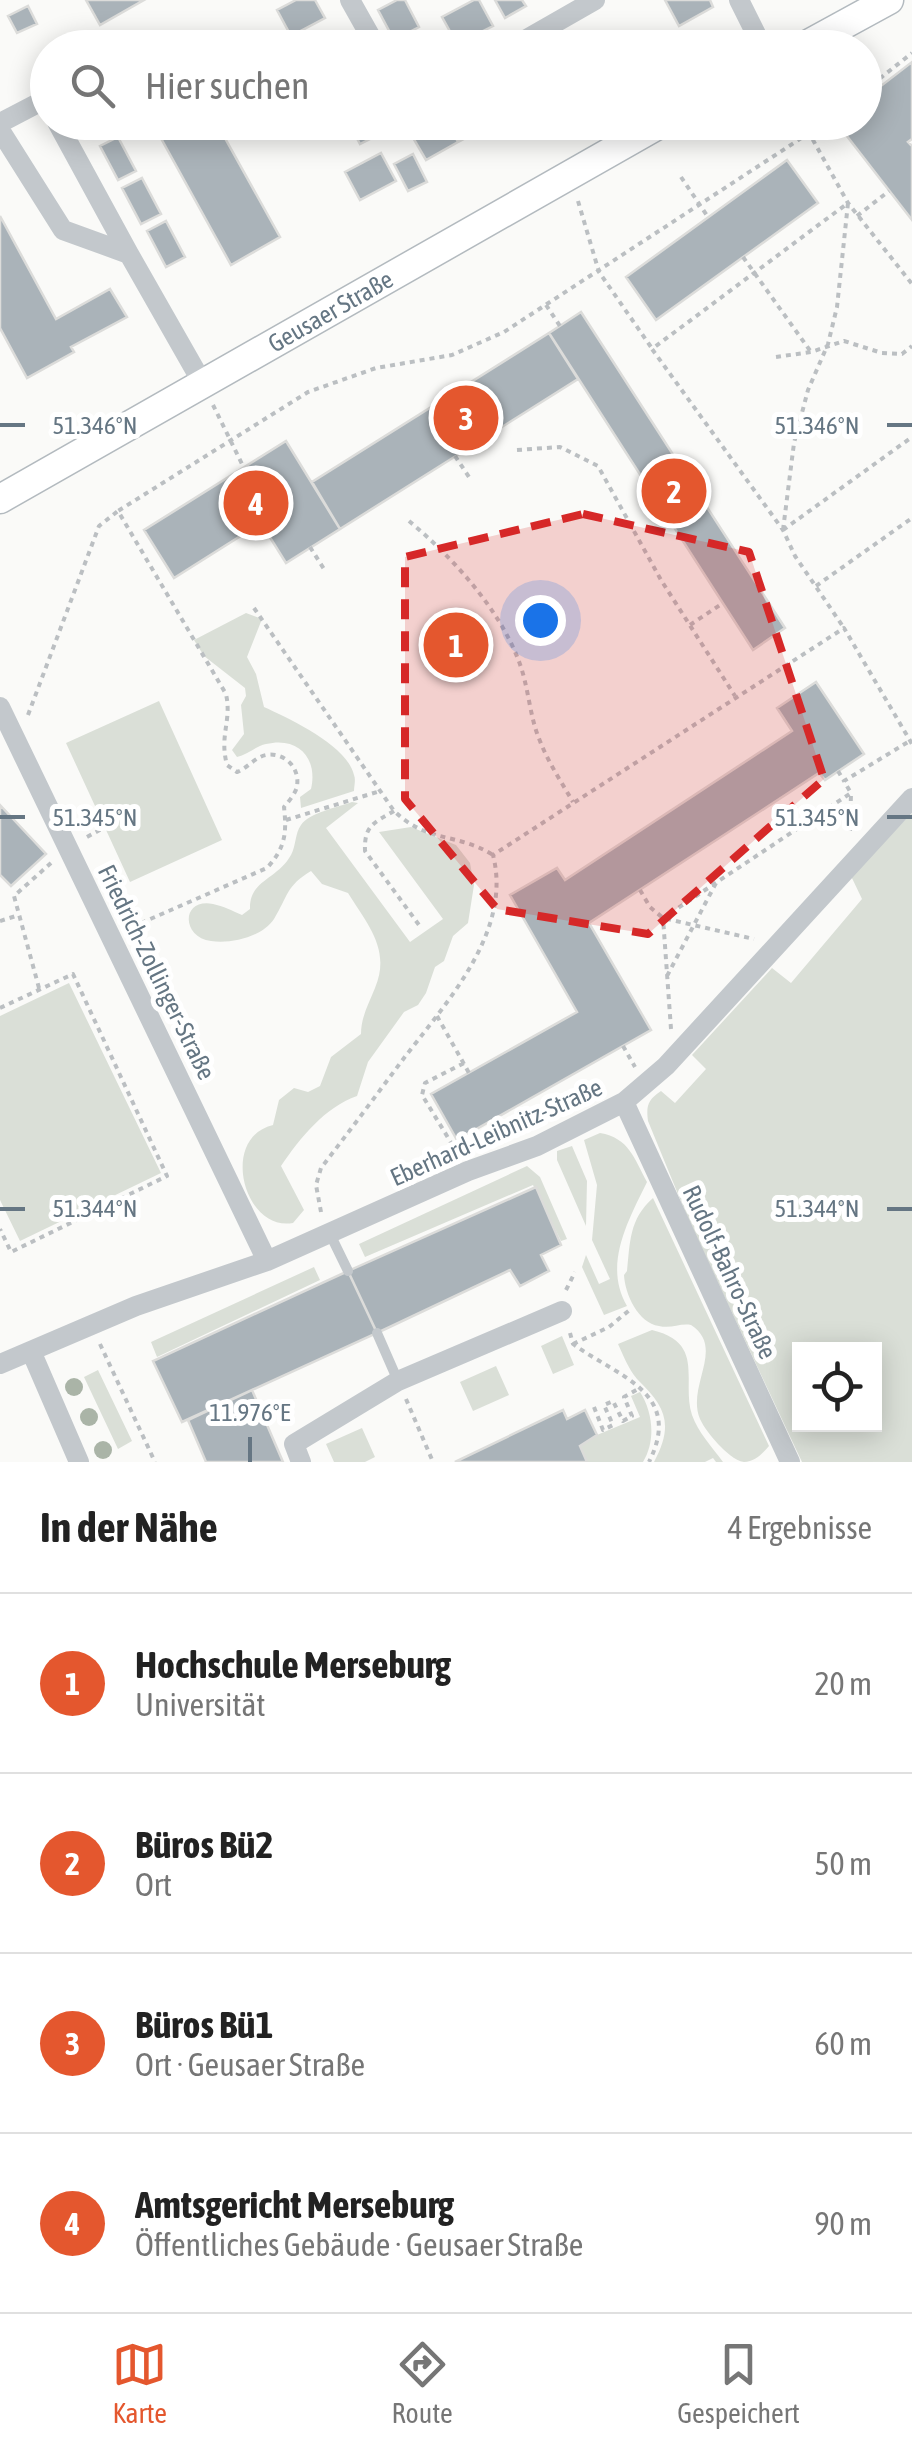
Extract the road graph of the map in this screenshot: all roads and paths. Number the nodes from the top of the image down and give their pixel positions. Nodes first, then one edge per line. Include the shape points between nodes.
1 (350, 0) edge
2 (595, 0) edge
3 (739, 0) edge
4 (888, 0) edge
5 (366, 30) edge
6 (542, 30) edge
7 (754, 30) edge
8 (834, 30) edge
9 (912, 54) edge
10 (882, 78) edge
11 (30, 110) edge
12 (0, 126) edge
13 (66, 140) edge
14 (630, 140) edge
15 (802, 140) edge
16 (813, 140) edge
17 (570, 172) junction
18 (681, 177) dead end
19 (889, 190) dead end
20 (848, 203) junction
21 (700, 206) junction
22 (858, 216) junction
23 (708, 217) dead end
24 (129, 254) junction
25 (743, 257) dead end
26 (599, 272) junction
27 (756, 272) junction
28 (912, 284) edge
29 (546, 305) junction
30 (560, 326) dead end
31 (828, 344) junction
32 (912, 346) edge
33 (652, 349) junction
34 (811, 352) junction
35 (776, 356) dead end
36 (203, 384) junction
37 (912, 437) edge
38 (230, 439) junction
39 (518, 450) dead end
40 (455, 456) dead end
41 (244, 468) dead end
42 (471, 480) dead end
43 (0, 499) edge
44 (118, 511) junction
45 (912, 518) edge
46 (409, 521) dead end
47 (783, 530) junction
48 (310, 547) dead end
49 (324, 569) dead end
50 (816, 586) junction
51 (722, 602) dead end
52 (254, 608) dead end
53 (690, 625) junction
54 (844, 628) junction
55 (735, 696) junction
56 (0, 707) edge
57 (27, 716) dead end
58 (911, 743) edge
59 (838, 772) dead end
60 (844, 781) junction
61 (378, 792) junction
62 (850, 792) junction
63 (912, 798) edge
64 (574, 802) junction
65 (394, 811) junction
66 (286, 820) junction
67 (69, 846) junction
68 (493, 855) junction
69 (850, 866) junction
70 (716, 883) junction
71 (640, 890) dead end
72 (20, 915) junction
73 (663, 918) junction
74 (0, 921) edge
75 (418, 926) dead end
76 (694, 926) junction
77 (113, 936) junction
78 (778, 944) junction
79 (667, 976) junction
80 (39, 988) junction
81 (0, 1008) edge
82 (437, 1015) junction
83 (680, 1050) junction
84 (464, 1063) junction
85 (469, 1073) dead end
86 (624, 1102) junction
87 (468, 1172) junction
88 (0, 1228) edge
89 (330, 1233) junction
90 (267, 1261) junction
91 (348, 1271) dead end
92 (575, 1272) dead end
93 (632, 1308) dead end
94 (562, 1311) junction
95 (377, 1333) dead end
96 (574, 1344) junction
97 (30, 1351) junction
98 (0, 1364) edge
99 (109, 1364) dead end
100 (398, 1381) junction
101 (641, 1387) junction
102 (594, 1407) dead end
103 (78, 1462) edge
104 (155, 1462) edge
105 (301, 1462) edge
106 (433, 1462) edge
107 (649, 1462) edge
108 (790, 1462) edge

1 - 5 street
2 - 6 street
3 - 7 street
4 - 8 street
9 - 10 path
11 - 12 street
12 - 24 street via 64,230
13 - 24 street
14 - 17 street, Geusaer Straße
15 - 21 path
16 - 20 path
17 - 26 path
17 - 36 street, Geusaer Straße
18 - 21 path
19 - 22 path
20 - 22 path
20 - 27 path
20 - 31 path
21 - 23 path
21 - 26 path
22 - 28 path
24 - 36 street
25 - 27 path
26 - 29 path
26 - 33 path
27 - 33 path
27 - 34 path
29 - 30 path
29 - 38 path via 452,355 376,368 308,392
31 - 32 path via 844,341 882,354 902,354
31 - 34 path
31 - 47 path via 794,443
33 - 47 path
34 - 35 path
36 - 38 path
36 - 43 street, Geusaer Straße
37 - 47 path
38 - 41 path
38 - 44 path
39 - 53 path via 560,448 598,466
40 - 42 path
44 - 57 path via 100,526
44 - 66 path via 226,694 226,765 237,772 272,754 297,771
45 - 50 path
46 - 64 path via 475,587 518,656 538,739
47 - 50 path
48 - 49 path
50 - 54 path
51 - 53 path
52 - 61 path
53 - 55 path
54 - 55 path
54 - 58 path
55 - 64 path
56 - 67 street, Friedrich-Zollinger-Straße
58 - 60 path
59 - 60 path
60 - 62 path
61 - 65 path
61 - 66 path
62 - 69 path
62 - 70 path
63 - 69 street, Eberhard-Leibnitz-Straße
64 - 68 path
65 - 68 path via 411,828
65 - 75 path via 364,835 365,850
66 - 77 path via 282,851 267,868
67 - 72 path via 14,896
67 - 77 street, Friedrich-Zollinger-Straße
68 - 82 path via 494,908 481,946
69 - 78 street, Eberhard-Leibnitz-Straße
70 - 73 path
70 - 76 path
71 - 73 path
72 - 74 path
72 - 80 path
73 - 76 path
73 - 79 path
76 - 78 path
76 - 79 path
77 - 90 street, Friedrich-Zollinger-Straße
78 - 83 street, Eberhard-Leibnitz-Straße
79 - 83 path via 672,1040
80 - 81 path
80 - 88 path via 73,974 167,1176 11,1252
82 - 84 path
82 - 89 path via 321,1168 316,1185
83 - 86 street, Eberhard-Leibnitz-Straße
84 - 85 path
84 - 87 path via 425,1083 422,1095
86 - 87 street, Eberhard-Leibnitz-Straße
86 - 108 street, Rudolf-Bahro-Straße
87 - 89 street, Eberhard-Leibnitz-Straße
89 - 90 street, Eberhard-Leibnitz-Straße
89 - 91 lane
90 - 97 street, Eberhard-Leibnitz-Straße
92 - 94 path
93 - 96 path
94 - 96 path
94 - 100 street
95 - 100 lane
96 - 101 path
97 - 98 street, Eberhard-Leibnitz-Straße
97 - 103 street
99 - 104 path
100 - 105 street via 294,1444
100 - 106 path
101 - 102 path via 624,1397 632,1416 623,1420 614,1400 604,1405 614,1425 603,1430
101 - 107 path via 658,1417 659,1442

